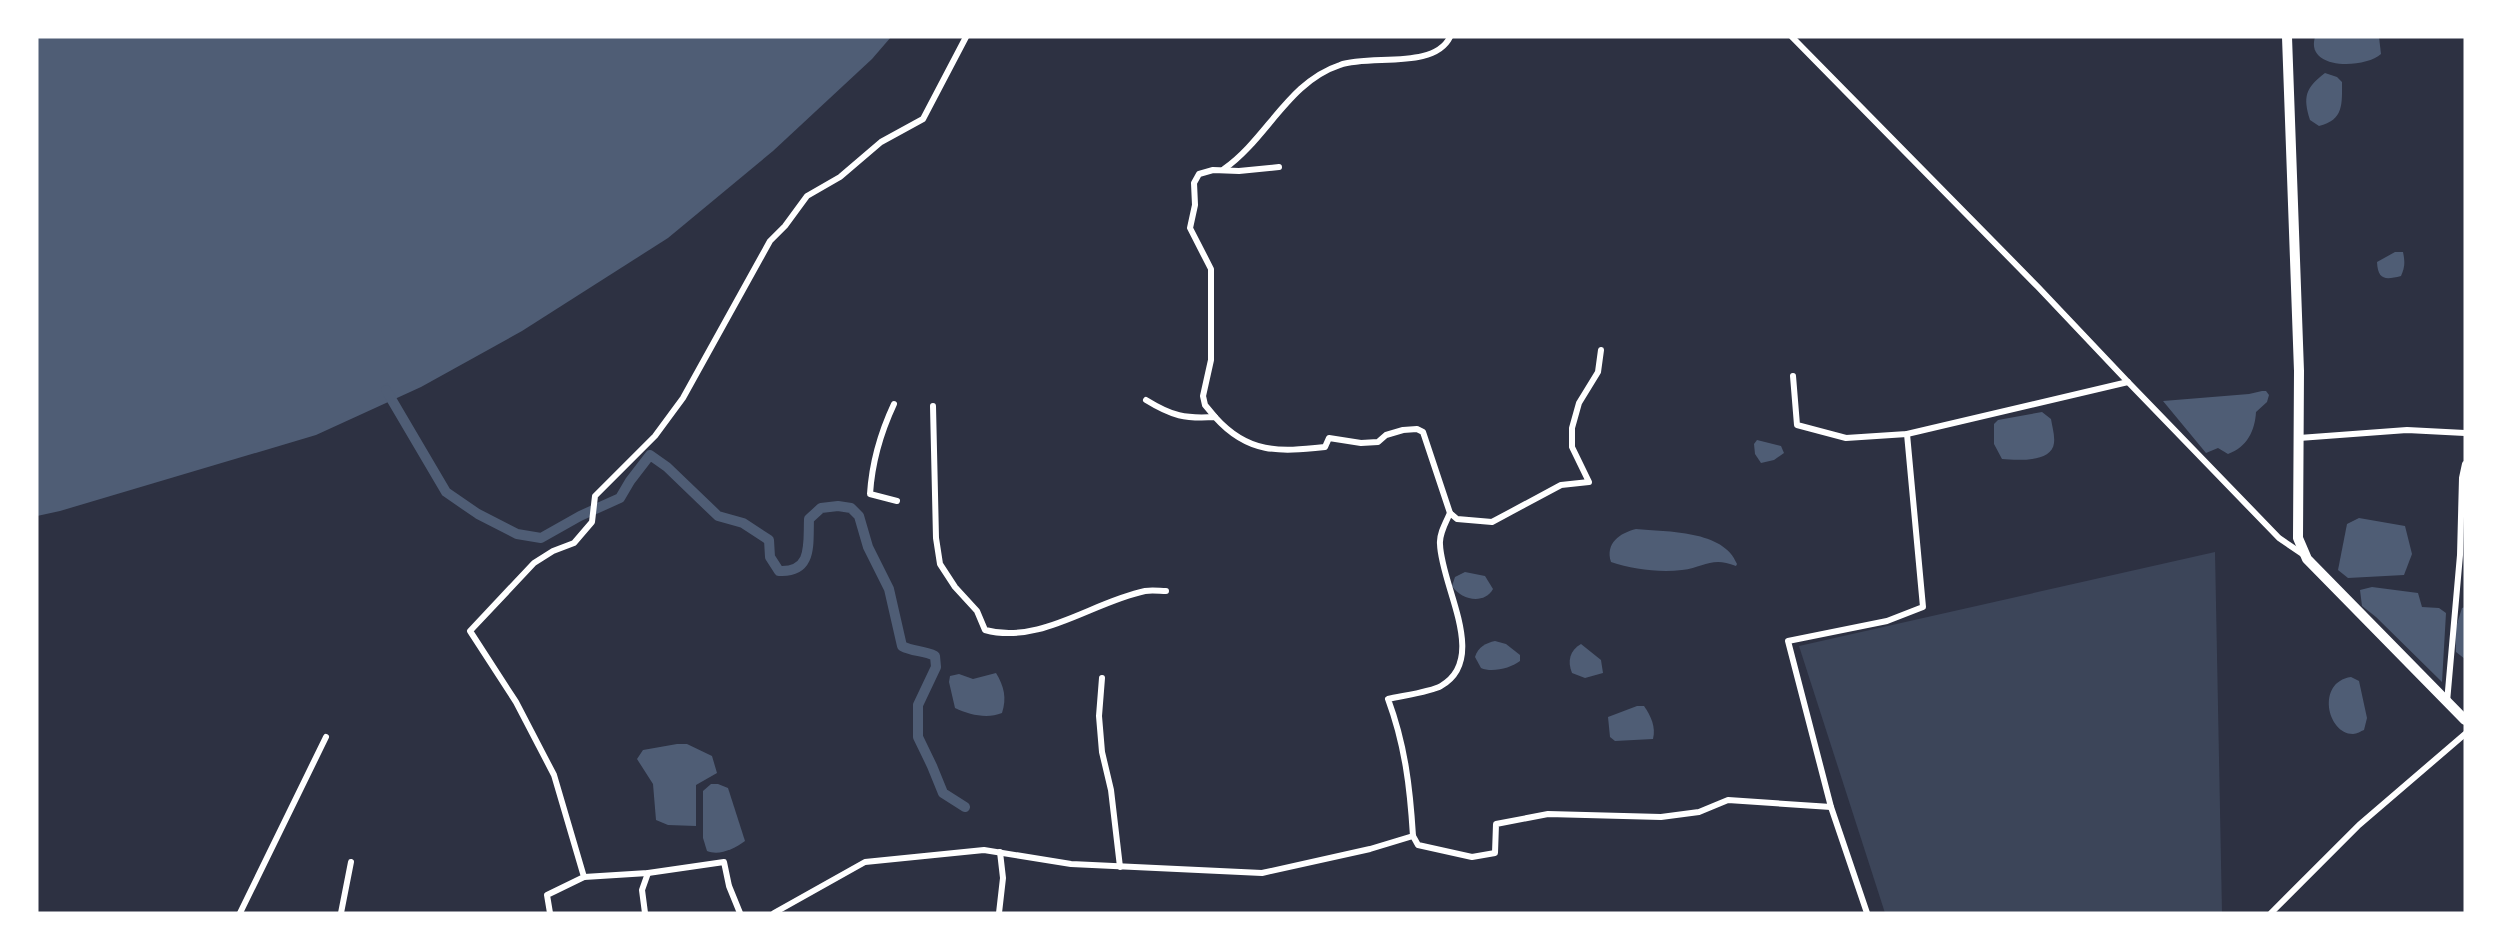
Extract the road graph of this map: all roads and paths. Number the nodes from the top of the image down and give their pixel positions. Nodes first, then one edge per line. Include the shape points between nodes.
1 (966, 37) edge
2 (1450, 37) edge
3 (1792, 37) edge
4 (2287, 37) edge
5 (1279, 167) dead end
6 (1222, 170) junction
7 (1601, 349) dead end
8 (1793, 376) dead end
9 (2127, 383) junction
10 (1146, 400) dead end
11 (894, 404) dead end
12 (933, 406) dead end
13 (1216, 416) junction
14 (2465, 433) edge
15 (1907, 434) junction
16 (2298, 438) junction
17 (2465, 464) edge
18 (897, 501) dead end
19 (1450, 513) junction
20 (2305, 556) junction
21 (1166, 591) dead end
22 (1102, 678) dead end
23 (2447, 702) junction
24 (2465, 719) edge
25 (2465, 734) edge
26 (326, 737) dead end
27 (1831, 807) junction
28 (1413, 836) junction
29 (1000, 852) junction
30 (351, 862) dead end
31 (1120, 867) junction
32 (648, 873) junction
33 (584, 877) junction
34 (240, 913) edge
35 (341, 913) edge
36 (550, 913) edge
37 (645, 913) edge
38 (740, 913) edge
39 (774, 913) edge
40 (999, 913) edge
41 (1867, 913) edge
42 (2271, 913) edge

1 - 33 street via 923,119 881,142 840,177 807,197 770,241 683,398 655,436 595,496 592,522 574,543 534,563 470,631 516,702 554,775
2 - 6 street via 1440,51 1419,57 1342,64 1321,73 1290,100 1249,149
3 - 9 street
4 - 16 highway
5 - 6 street
6 - 13 street via 1199,174 1194,183 1190,229 1211,269 1211,360 1203,396
7 - 19 street via 1598,372 1579,403 1572,428 1572,447 1589,482 1561,485 1492,522 1457,519
8 - 15 street via 1797,425 1846,438
9 - 15 street
9 - 20 street via 2279,538
10 - 13 street via 1167,414
11 - 18 street via 881,430 870,494
12 - 21 street via 940,564 977,611 985,630 1002,634 1027,631 1146,591
13 - 19 street via 1229,432 1259,447 1284,451 1325,447 1329,438 1378,442 1386,435 1417,429 1423,432
14 - 16 street via 2407,429
15 - 27 street via 1923,607 1887,621 1788,641
16 - 20 highway via 2298,538
17 - 23 street
19 - 28 street via 1439,541 1461,627 1462,661 1439,688 1388,699 1409,779
20 - 23 highway
22 - 31 street via 1102,751
23 - 24 highway
25 - 42 street via 2359,825
26 - 34 street
27 - 28 street via 1728,800 1699,811 1661,817 1548,814 1496,824 1495,853 1472,857 1418,845
27 - 41 street
28 - 31 street via 1262,873
29 - 31 street
29 - 39 street via 950,852 865,862
29 - 40 street
30 - 35 street
32 - 33 street
32 - 37 street via 642,890
32 - 38 street via 724,862
33 - 36 street via 547,895

